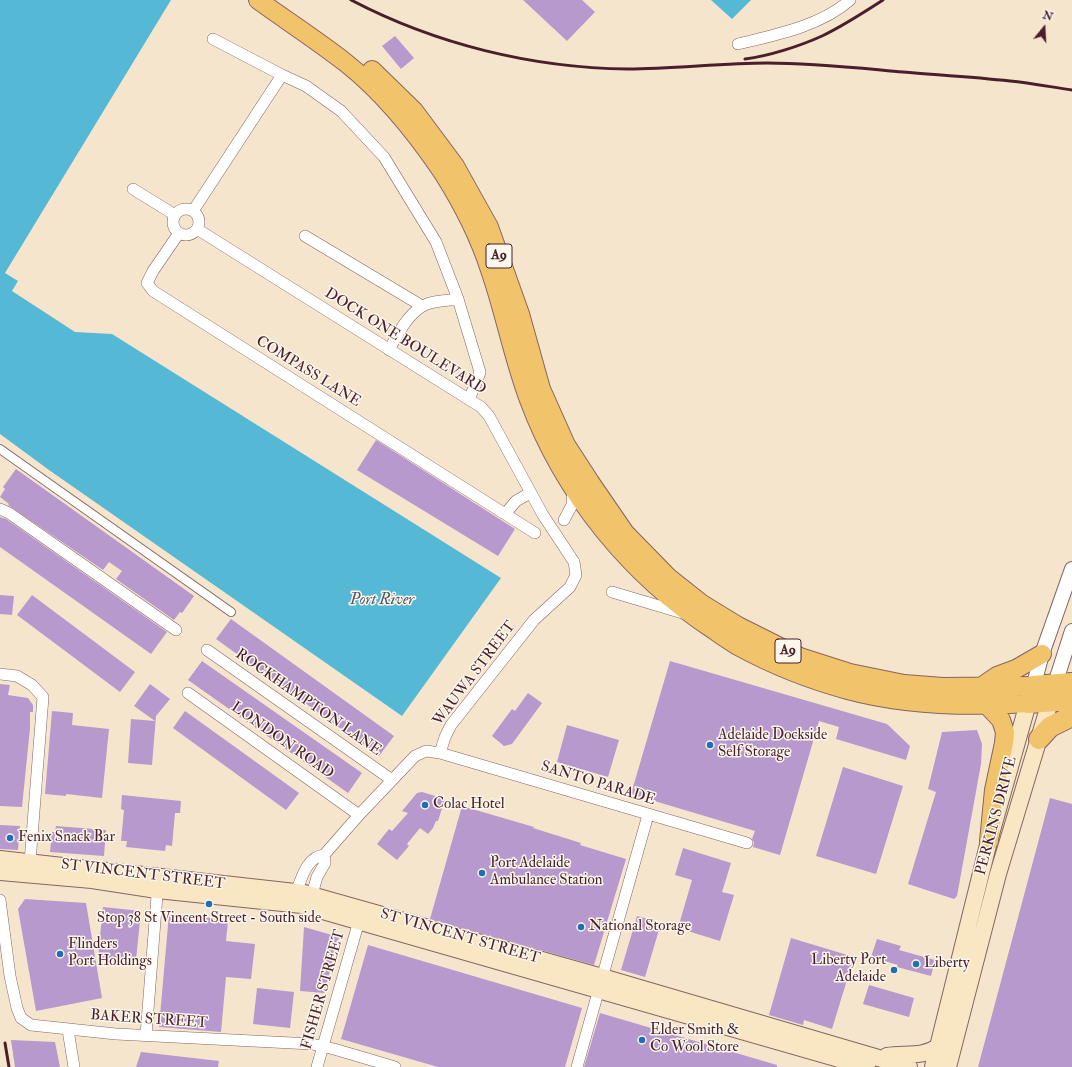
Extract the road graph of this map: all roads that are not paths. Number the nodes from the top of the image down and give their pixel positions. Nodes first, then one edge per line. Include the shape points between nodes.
1 (258, 0) edge
2 (280, 0) edge
3 (850, 0) edge
4 (301, 23) junction
5 (213, 39) dead end
6 (738, 44) dead end
7 (282, 75) junction
8 (133, 189) dead end
9 (193, 211) junction
10 (175, 215) junction
11 (197, 229) junction
12 (179, 233) junction
13 (305, 236) dead end
14 (458, 299) junction
15 (422, 306) junction
16 (389, 350) junction
17 (469, 399) junction
18 (0, 449) edge
19 (573, 489) junction
20 (530, 493) junction
21 (0, 509) edge
22 (505, 514) junction
23 (564, 520) dead end
24 (535, 533) dead end
25 (1072, 569) edge
26 (612, 592) dead end
27 (231, 612) dead end
28 (690, 615) junction
29 (534, 620) joint
30 (176, 630) dead end
31 (1072, 631) edge
32 (207, 650) dead end
33 (1042, 654) junction
34 (0, 674) edge
35 (981, 687) junction
36 (1059, 690) edge
37 (188, 693) dead end
38 (1031, 694) junction
39 (1072, 700) edge
40 (987, 705) junction
41 (1072, 716) edge
42 (1038, 739) junction
43 (440, 753) junction
44 (392, 780) junction
45 (359, 814) junction
46 (648, 815) junction
47 (989, 841) junction
48 (747, 843) dead end
49 (0, 859) edge
50 (30, 862) junction
51 (0, 872) edge
52 (158, 883) junction
53 (303, 899) junction
54 (0, 900) edge
55 (359, 921) junction
56 (600, 984) junction
57 (68, 1030) junction
58 (146, 1035) junction
59 (323, 1046) junction
60 (939, 1046) junction
61 (882, 1059) junction
62 (74, 1067) edge
63 (317, 1067) edge
64 (395, 1067) edge
65 (577, 1067) edge
66 (867, 1067) edge
67 (909, 1067) edge
68 (933, 1067) edge
69 (948, 1067) edge

1 - 4 highway, A9
2 - 4 highway, A9
3 - 6 street via 823,18 772,36
4 - 19 highway, A9 via 378,92 405,122 443,174 473,226 490,269 529,400 547,442
4 - 35 highway, A9 via 358,58 387,84 414,111 455,166 489,227 520,314 541,388 566,445 625,533 668,577 702,604 738,626 800,657 885,681 943,687
5 - 7 street
7 - 9 street
7 - 14 street via 306,86 341,111 384,157 436,242
8 - 10 street
9 - 10 street via 187,209
9 - 11 street via 198,216
10 - 12 street via 174,228
11 - 12 street via 186,236
11 - 16 street, DOCK ONE BOULEVARD
12 - 22 street, COMPASS LANE via 147,283 153,291
13 - 15 street
14 - 15 street
14 - 17 street via 480,372
15 - 16 street via 407,320
16 - 17 street, DOCK ONE BOULEVARD
17 - 20 street, DOCK ONE BOULEVARD via 489,416
18 - 27 street
19 - 23 street via 572,504
19 - 28 highway, A9 via 618,548 657,588
20 - 22 street via 516,501
20 - 29 street, DOCK ONE BOULEVARD via 574,562 576,575 570,587
21 - 30 street
22 - 24 street, COMPASS LANE
25 - 33 street, PERKINS DRIVE
26 - 28 street
28 - 40 highway, A9 via 738,646 788,670 849,690 934,704
29 - 43 street, WAUWA STREET via 452,725
31 - 36 street, PERKINS DRIVE
32 - 44 street, ROCKHAMPTON LANE
33 - 35 highway via 1016,669 997,676
33 - 38 street, PERKINS DRIVE
34 - 50 street via 17,676 32,685 43,697
35 - 38 highway, A9
36 - 38 highway, A9
36 - 39 highway, A9
36 - 42 main road, PERKINS DRIVE
37 - 45 street, LONDON ROAD
38 - 40 highway, A9
38 - 47 main road, PERKINS DRIVE
40 - 47 highway via 1001,720 1005,732 994,790
41 - 42 highway via 1050,727
42 - 69 main road, PERKINS DRIVE via 998,874
43 - 44 street via 426,751 415,756
43 - 46 street, SANTO PARADE
44 - 45 street
45 - 53 street via 324,855 318,856 308,864 298,888
46 - 48 street, SANTO PARADE
46 - 56 street
47 - 60 main road, PERKINS DRIVE
49 - 50 main road, ST VINCENT STREET
50 - 52 main road, ST VINCENT STREET
51 - 52 main road, ST VINCENT STREET
52 - 53 main road, ST VINCENT STREET
52 - 58 street
53 - 55 main road, ST VINCENT STREET
53 - 56 main road, ST VINCENT STREET
54 - 57 street, BAKER STREET via 10,976 21,1018 31,1026
55 - 56 main road, ST VINCENT STREET
55 - 59 street, FISHER STREET
56 - 61 main road, ST VINCENT STREET
56 - 65 street
56 - 66 main road, ST VINCENT STREET
57 - 58 street, BAKER STREET
57 - 62 street
58 - 59 street, BAKER STREET
59 - 63 street, FISHER STREET
59 - 64 street, BAKER STREET
60 - 61 main road via 926,1053 888,1055
60 - 68 main road, PERKINS DRIVE
61 - 67 main road, ST VINCENT STREET

